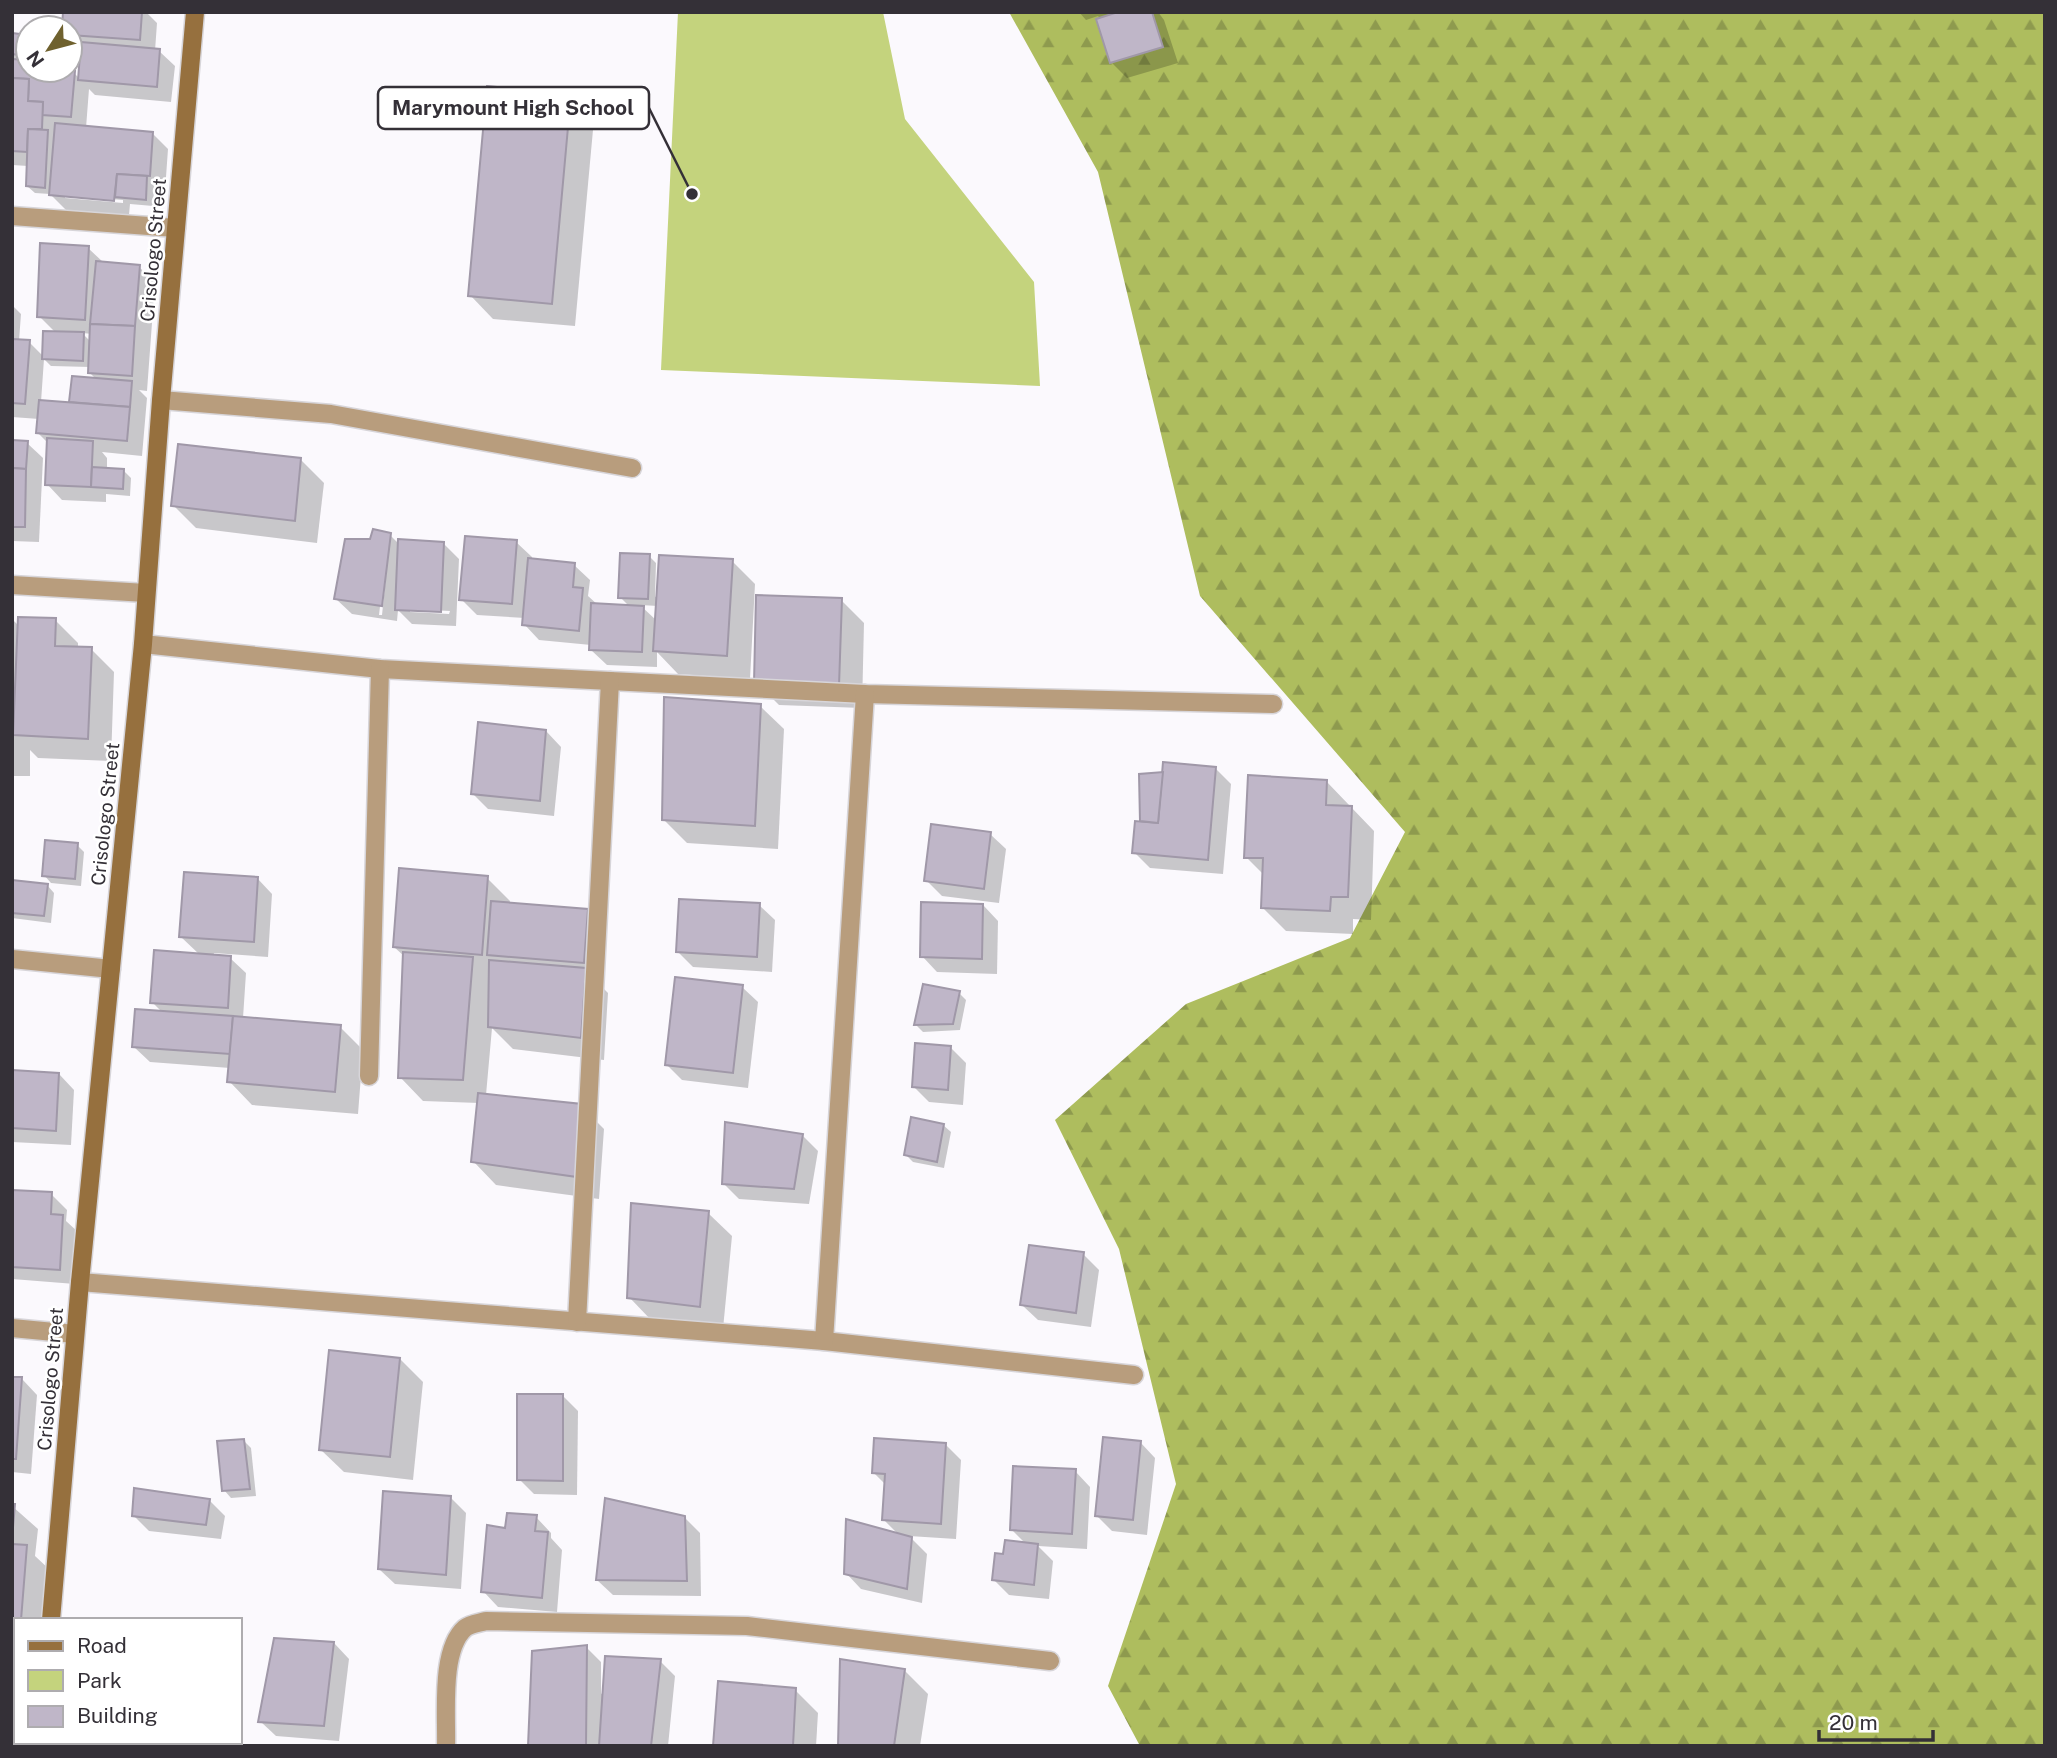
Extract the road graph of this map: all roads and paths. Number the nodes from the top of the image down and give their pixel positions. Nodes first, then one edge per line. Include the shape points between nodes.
1 (195, 12) edge
2 (12, 216) edge
3 (176, 228) junction
4 (161, 400) junction
5 (632, 468) dead end
6 (12, 585) edge
7 (146, 593) junction
8 (143, 644) junction
9 (380, 668) junction
10 (610, 681) junction
11 (865, 694) junction
12 (1273, 704) dead end
13 (12, 959) edge
14 (111, 969) junction
15 (369, 1076) dead end
16 (80, 1282) junction
17 (577, 1322) junction
18 (12, 1328) edge
19 (75, 1334) junction
20 (824, 1341) junction
21 (1134, 1375) dead end
22 (51, 1618) edge
23 (1050, 1661) dead end
24 (446, 1746) edge

1 - 3 street, Crisologo Street
2 - 3 street
3 - 4 street, Crisologo Street
4 - 5 street via 331,414
4 - 7 street, Crisologo Street
6 - 7 street
7 - 8 street, Crisologo Street
8 - 9 street
8 - 14 street, Crisologo Street
9 - 10 street
9 - 15 street
10 - 11 street
10 - 17 street
11 - 12 street
11 - 20 street
13 - 14 street
14 - 16 street, Crisologo Street
16 - 17 street
16 - 19 street, Crisologo Street
17 - 20 street
18 - 19 street
19 - 22 street, Crisologo Street
20 - 21 street
23 - 24 street via 747,1626 486,1621 466,1627 448,1660

